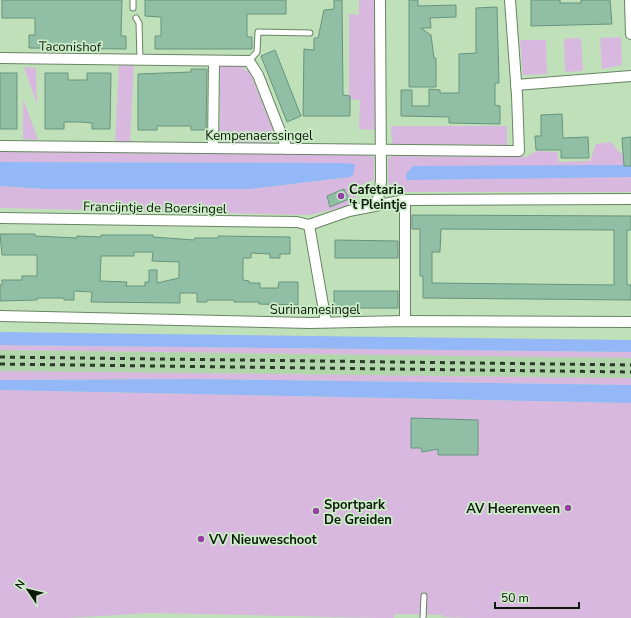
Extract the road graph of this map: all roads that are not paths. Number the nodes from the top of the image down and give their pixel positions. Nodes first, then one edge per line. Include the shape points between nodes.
1 (133, 0) edge
2 (380, 0) edge
3 (510, 0) edge
4 (630, 0) edge
5 (133, 8) dead end
6 (136, 18) dead end
7 (310, 33) dead end
8 (631, 34) edge
9 (0, 58) edge
10 (140, 60) junction
11 (214, 61) junction
12 (249, 61) junction
13 (631, 76) edge
14 (516, 84) junction
15 (0, 146) edge
16 (213, 148) junction
17 (287, 148) junction
18 (382, 150) junction
19 (631, 199) edge
20 (405, 200) junction
21 (377, 205) junction
22 (0, 218) edge
23 (309, 225) junction
24 (0, 316) edge
25 (405, 321) junction
26 (326, 322) junction
27 (631, 322) edge
28 (424, 596) dead end
29 (423, 618) edge

1 - 5 lane
2 - 18 street
3 - 14 street
4 - 8 street
6 - 10 lane via 139,23
7 - 12 lane via 258,32 257,52
9 - 10 street, Taconishof
10 - 11 street, Taconishof
11 - 12 street, Taconishof
11 - 16 street
12 - 17 street via 258,75
13 - 14 street
14 - 18 street, Kempenaerssingel via 519,151
15 - 16 street, Kempenaerssingel
16 - 17 street, Kempenaerssingel
17 - 18 street, Kempenaerssingel
18 - 21 street
19 - 20 street
20 - 21 street
20 - 25 street
21 - 23 street via 349,211
22 - 23 street, Francijntje de Boersingel via 297,222
23 - 26 street
24 - 26 street, Surinamesingel
25 - 26 street, Surinamesingel
25 - 27 street, Surinamesingel
28 - 29 lane

